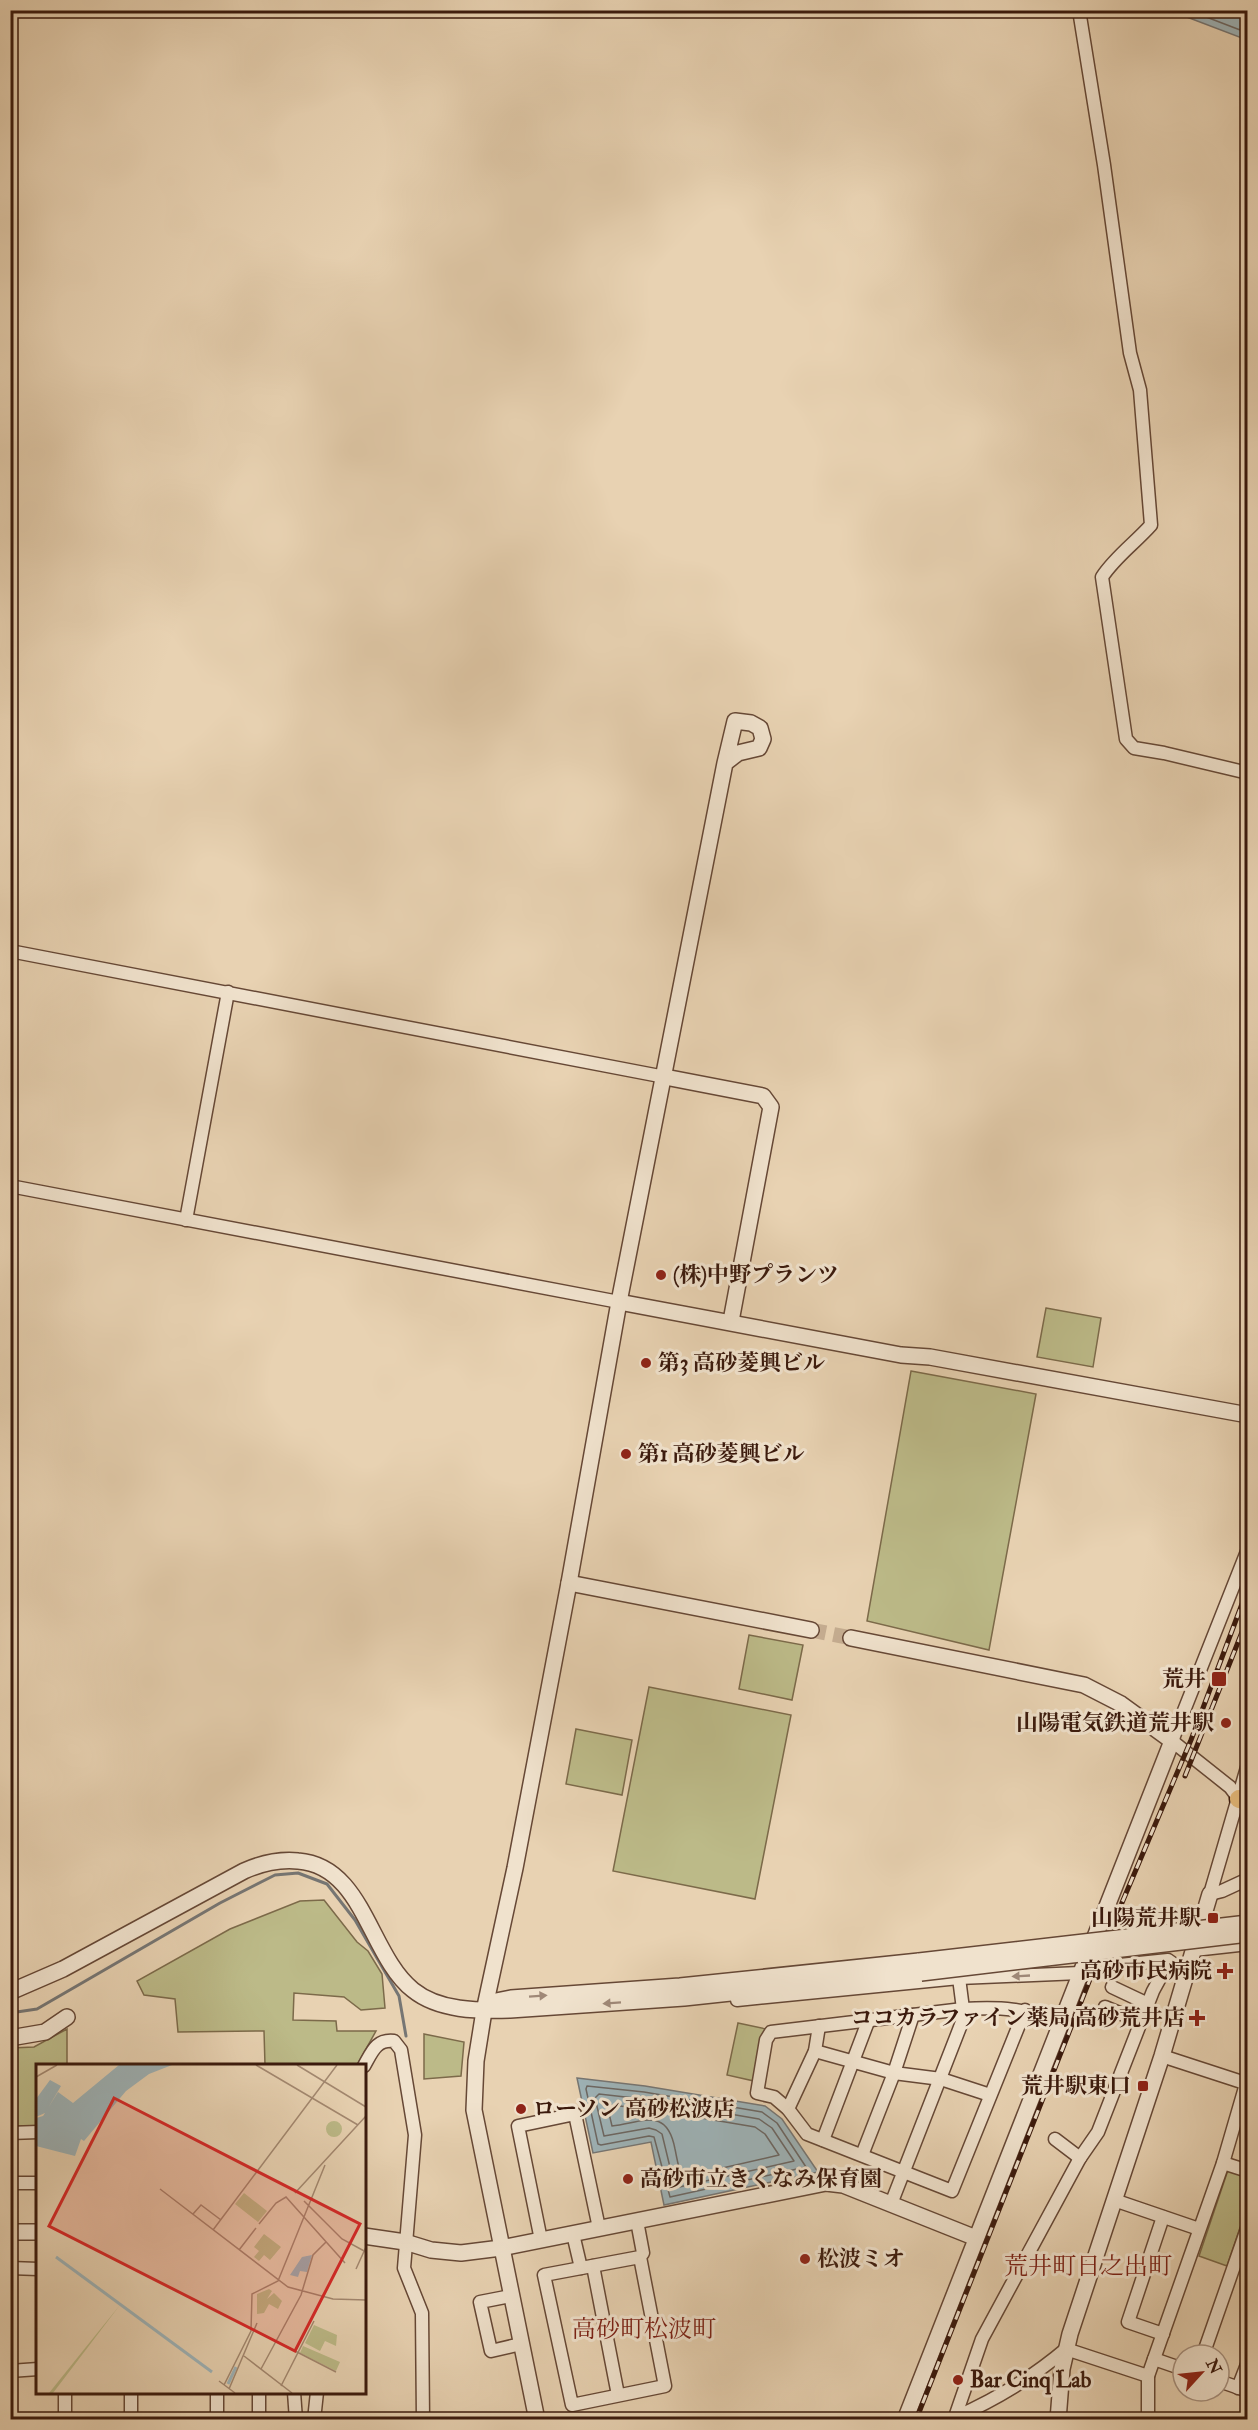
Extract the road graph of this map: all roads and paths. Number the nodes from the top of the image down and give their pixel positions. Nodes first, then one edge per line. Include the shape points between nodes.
1 (1078, 10) edge
2 (725, 763) junction
3 (1248, 773) edge
4 (10, 951) edge
5 (228, 992) junction
6 (665, 1077) junction
7 (10, 1186) edge
8 (186, 1220) junction
9 (619, 1302) junction
10 (731, 1322) junction
11 (1248, 1415) edge
12 (1248, 1549) edge
13 (569, 1583) junction
14 (812, 1629) tunnel mouth
15 (851, 1638) tunnel mouth
16 (1172, 1741) junction
17 (1248, 1764) edge
18 (1243, 1800) edge
19 (1248, 1879) edge
20 (1210, 1894) junction
21 (1248, 1923) edge
22 (1248, 1934) edge
23 (1248, 1944) edge
24 (1194, 1950) junction
25 (1172, 1965) junction
26 (1110, 1966) dead end
27 (920, 1967) junction
28 (1190, 1967) junction
29 (1080, 1973) junction
30 (959, 1978) junction
31 (1112, 1987) dead end
32 (10, 1992) edge
33 (684, 1998) junction
34 (1148, 2004) junction
35 (1105, 2007) dead end
36 (963, 2008) junction
37 (1025, 2010) junction
38 (484, 2011) junction
39 (913, 2015) junction
40 (67, 2017) dead end
41 (869, 2019) junction
42 (1141, 2022) junction
43 (1060, 2023) junction
44 (819, 2026) junction
45 (10, 2038) edge
46 (815, 2051) junction
47 (1162, 2056) junction
48 (854, 2062) junction
49 (365, 2064) edge
50 (894, 2073) junction
51 (941, 2079) junction
52 (1247, 2084) edge
53 (990, 2095) junction
54 (788, 2109) junction
55 (36, 2132) edge
56 (10, 2133) edge
57 (1056, 2137) dead end
58 (823, 2140) junction
59 (862, 2155) junction
60 (1080, 2158) junction
61 (1223, 2163) junction
62 (1248, 2171) edge
63 (904, 2172) junction
64 (10, 2183) edge
65 (36, 2183) edge
66 (1114, 2200) junction
67 (891, 2204) junction
68 (1163, 2217) junction
69 (637, 2221) junction
70 (1248, 2226) edge
71 (599, 2228) junction
72 (1199, 2229) junction
73 (10, 2232) edge
74 (36, 2232) edge
75 (573, 2234) junction
76 (366, 2236) edge
77 (976, 2238) junction
78 (541, 2240) junction
79 (405, 2242) junction
80 (501, 2248) junction
81 (640, 2257) junction
82 (587, 2267) junction
83 (10, 2268) edge
84 (36, 2269) edge
85 (511, 2296) junction
86 (1163, 2334) junction
87 (1207, 2343) edge
88 (521, 2344) junction
89 (1066, 2349) junction
90 (1154, 2359) junction
91 (1248, 2362) edge
92 (1171, 2365) edge
93 (36, 2369) edge
94 (10, 2371) edge
95 (1148, 2376) junction
96 (1243, 2390) edge
97 (65, 2394) edge
98 (131, 2394) edge
99 (217, 2394) edge
100 (259, 2394) edge
101 (294, 2394) edge
102 (317, 2394) edge
103 (618, 2396) junction
104 (982, 2406) junction
105 (296, 2418) edge
106 (314, 2418) edge
107 (954, 2419) edge
108 (65, 2420) edge
109 (131, 2420) edge
110 (217, 2420) edge
111 (259, 2420) edge
112 (423, 2420) edge
113 (537, 2420) edge
114 (905, 2420) edge
115 (981, 2420) edge
116 (1058, 2420) edge
117 (1148, 2420) edge

1 - 3 street via 1130,352 1140,390 1151,525 1111,563 1102,577 1126,739 1134,748
2 - 2 street via 735,721 760,728 763,738 759,748 738,753
2 - 6 street
4 - 5 street
5 - 6 street
5 - 8 street
6 - 9 street
6 - 10 street via 763,1096 771,1107
7 - 8 street
8 - 9 street
9 - 10 street
9 - 13 street
10 - 11 street
12 - 16 street
13 - 14 street
13 - 38 street
15 - 16 street via 1084,1685 1121,1704
16 - 18 street
16 - 29 street
17 - 18 street
18 - 20 street
19 - 20 street
20 - 24 street
21 - 27 street, bridge
22 - 27 street, bridge
23 - 24 street
24 - 28 street
25 - 26 street via 1168,1960
25 - 28 street
25 - 34 street via 1165,1969
27 - 33 street
38 -> 27 street via 496,2001 511,1998
28 - 47 street
29 -> 30 street
29 - 43 street
30 - 33 street via 709,2002
30 - 36 street
31 - 34 street
32 - 38 street via 63,1968 244,1871 276,1860 292,1860 319,1866 339,1881 401,1979 414,1991 443,2005
33 -> 38 street
34 - 42 street
35 - 42 street
36 - 37 street
36 - 39 street
36 - 51 street via 962,2022
37 - 43 street
37 - 53 street
38 - 80 street via 474,2110
39 - 41 street
39 - 50 street
40 - 45 street via 45,2032
41 - 44 street
41 - 48 street
42 - 60 street via 1098,2132
43 - 77 street
44 - 46 street
44 - 54 street via 771,2032 766,2040 757,2093 774,2097
46 - 48 street
46 - 54 street
47 - 52 street
47 - 66 street
48 - 50 street
48 - 58 street
49 - 79 street via 377,2043 394,2041 401,2050 414,2135
50 - 51 street
50 - 59 street
51 - 53 street
51 - 63 street
52 - 61 street
53 - 63 street via 952,2191
54 - 58 street via 807,2134
55 - 56 street
57 - 60 street
58 - 59 street
59 - 63 street
60 - 107 street via 982,2339
61 - 62 street
61 - 72 street
63 - 67 street
64 - 65 street
66 - 68 street
66 - 89 street
67 - 69 street via 843,2185 826,2183
67 - 77 street
68 - 72 street
68 - 86 street via 1128,2322
69 - 71 street
69 - 81 street via 644,2253
70 - 87 street
71 - 75 street
71 - 78 street via 575,2114 518,2126
72 - 86 street
73 - 74 street
75 - 78 street
75 - 82 street
76 - 79 street
77 - 114 street
78 - 80 street
79 - 80 street via 461,2253
79 - 112 street via 404,2268 422,2313
80 - 85 street
81 - 82 street
81 - 103 street via 665,2386
82 - 103 street
82 - 103 street via 544,2275 572,2405
83 - 84 street
85 - 88 street
85 - 88 street via 480,2301 491,2351
86 - 90 street
88 - 113 street
89 - 95 street
89 - 104 street
89 - 116 street
90 - 92 street
90 - 95 street
91 - 96 street
93 - 94 street
95 - 117 street
97 - 108 street
98 - 109 street
99 - 110 street
100 - 111 street
101 - 105 street
102 - 106 street
104 - 107 street
104 - 115 street
105 - 106 street

